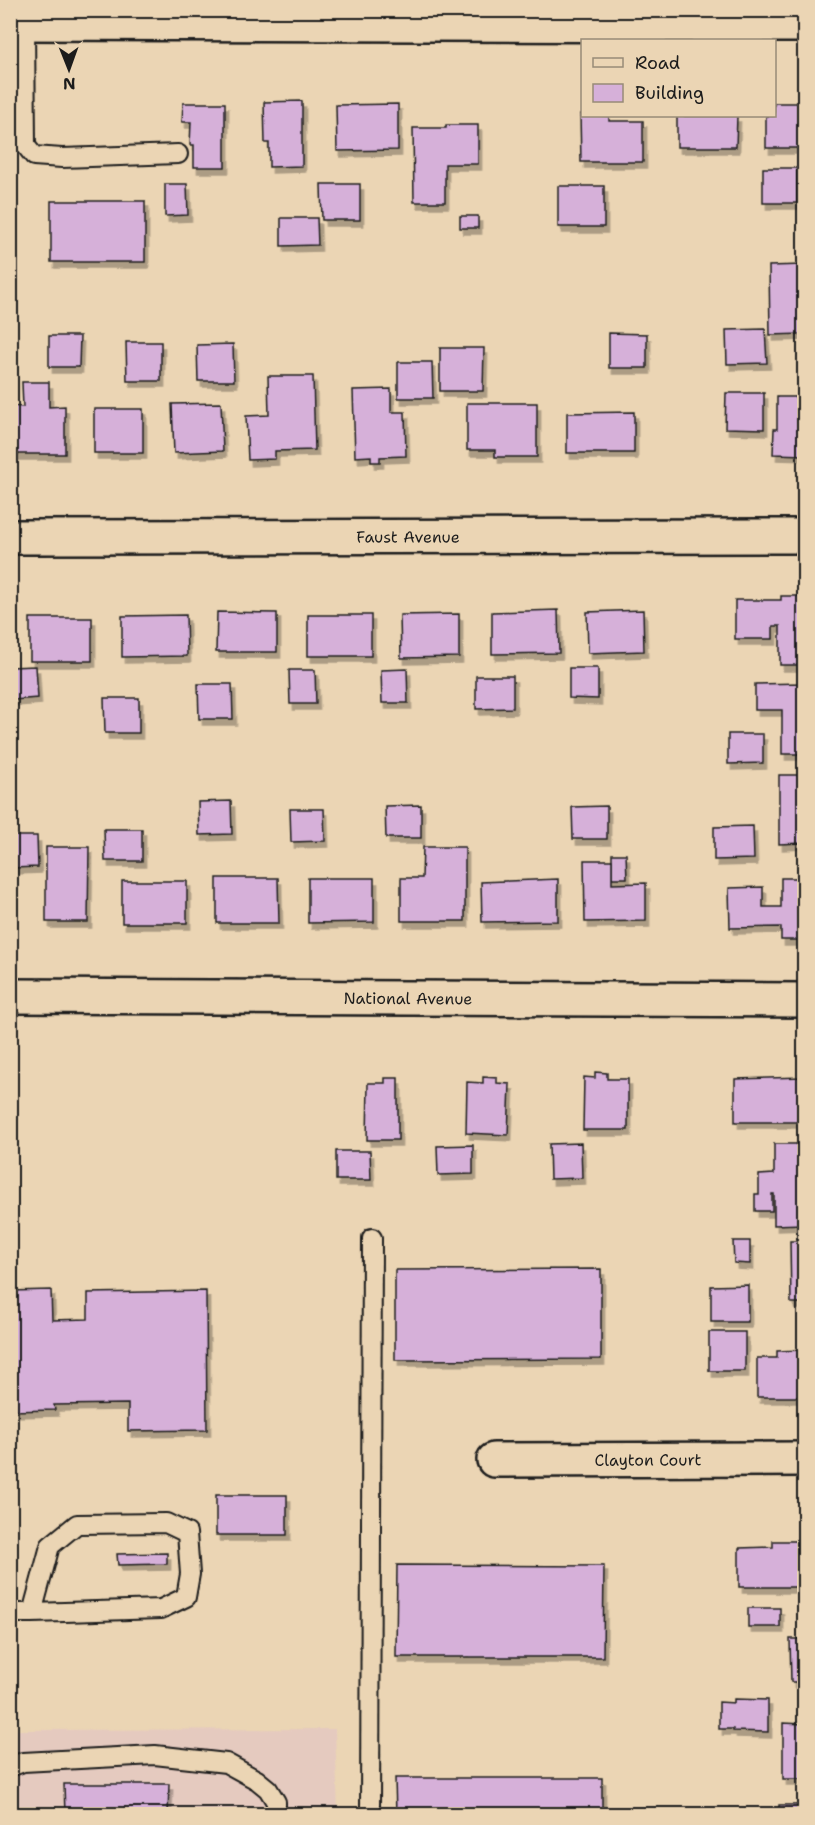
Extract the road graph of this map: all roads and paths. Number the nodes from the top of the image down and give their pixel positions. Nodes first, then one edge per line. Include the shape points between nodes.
1 (215, 17) edge
2 (705, 17) edge
3 (18, 23) edge
4 (804, 26) edge
5 (178, 154) dead end
6 (804, 536) edge
7 (10, 537) edge
8 (10, 996) edge
9 (804, 1000) edge
10 (372, 1238) dead end
11 (804, 1459) edge
12 (494, 1460) dead end
13 (10, 1613) edge
14 (32, 1613) junction
15 (10, 1767) edge
16 (276, 1815) edge
17 (370, 1815) edge

1 - 2 street
1 - 3 street
2 - 4 street
3 - 5 lane via 26,146 34,156
6 - 7 street, Faust Avenue
8 - 9 street, National Avenue
10 - 17 lane
11 - 12 street, Clayton Court
13 - 14 lane
14 - 14 lane via 161,1609 186,1597 190,1574 187,1533 166,1523 77,1524 50,1546
15 - 16 lane via 23,1762 155,1755 226,1763 268,1789 276,1802

